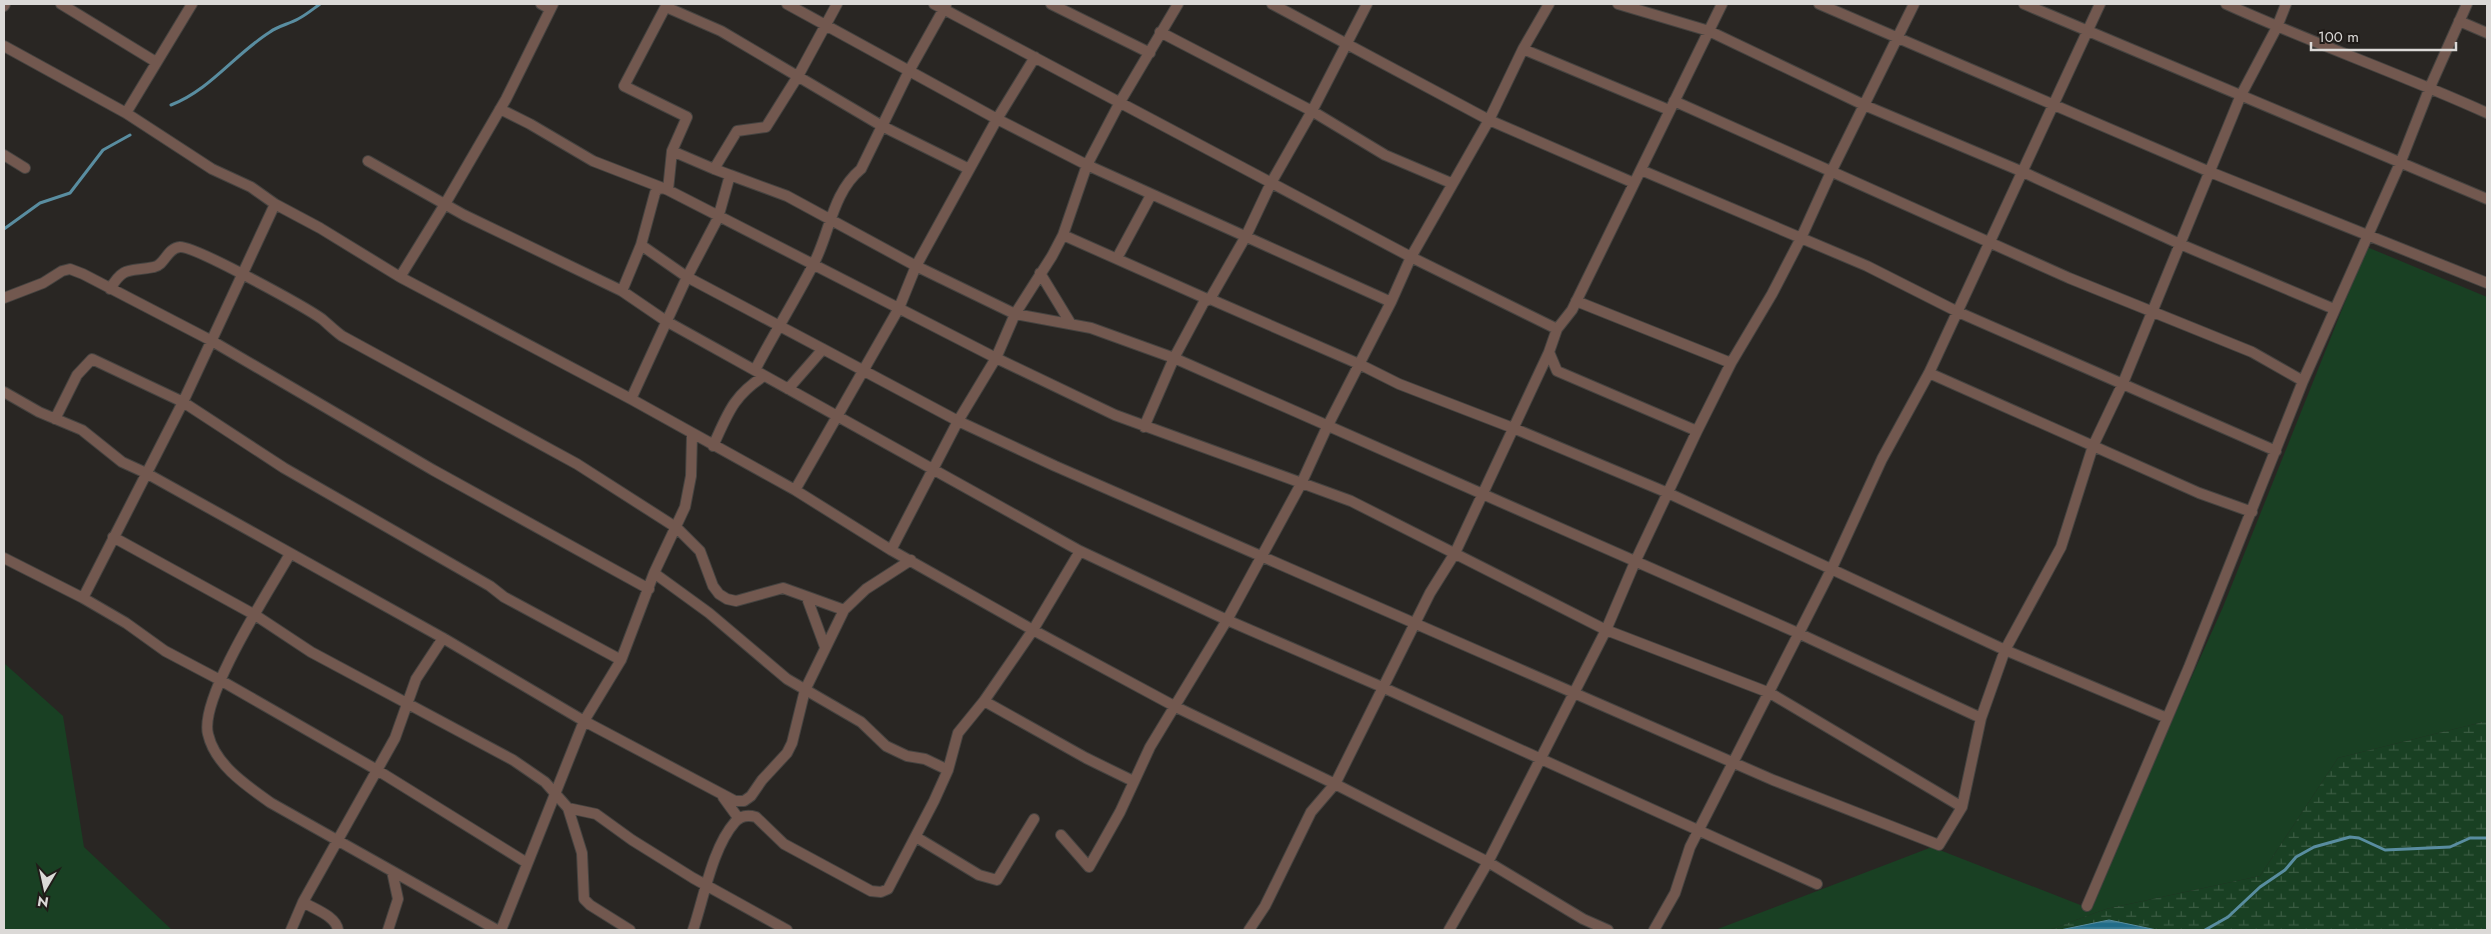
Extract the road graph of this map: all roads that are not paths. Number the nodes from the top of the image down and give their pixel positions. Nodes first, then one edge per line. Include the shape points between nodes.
1 (62, 4) edge
2 (787, 4) edge
3 (836, 4) edge
4 (934, 4) edge
5 (1051, 4) edge
6 (1178, 4) edge
7 (1272, 4) edge
8 (1367, 4) edge
9 (1549, 4) edge
10 (1618, 4) edge
11 (1722, 4) edge
12 (1819, 4) edge
13 (1914, 4) edge
14 (2024, 4) edge
15 (2100, 4) edge
16 (2226, 4) edge
17 (2286, 4) edge
18 (2467, 4) edge
19 (187, 5) edge
20 (548, 5) edge
21 (667, 5) edge
22 (945, 6) edge
23 (2459, 21) junction
24 (827, 26) junction
25 (2277, 27) junction
26 (2087, 30) junction
27 (1708, 31) junction
28 (1160, 32) junction
29 (2487, 33) edge
30 (1899, 37) junction
31 (1348, 44) junction
32 (4, 46) edge
33 (1523, 49) junction
34 (1150, 53) junction
35 (1035, 57) junction
36 (156, 62) junction
37 (909, 71) junction
38 (798, 76) junction
39 (2430, 87) junction
40 (2241, 95) junction
41 (1120, 102) junction
42 (2054, 104) junction
43 (1672, 105) junction
44 (1864, 105) junction
45 (500, 109) junction
46 (1312, 111) junction
47 (126, 113) junction
48 (2487, 113) edge
49 (996, 119) junction
50 (1489, 120) junction
51 (882, 126) junction
52 (672, 151) junction
53 (4, 155) edge
54 (368, 161) dead end
55 (2401, 161) junction
56 (1086, 165) junction
57 (25, 168) dead end
58 (714, 169) junction
59 (969, 170) junction
60 (1641, 170) junction
61 (1831, 172) junction
62 (2022, 172) junction
63 (2210, 172) junction
64 (730, 175) junction
65 (1271, 183) junction
66 (1451, 183) junction
67 (1634, 183) junction
68 (668, 190) junction
69 (1151, 195) junction
70 (2487, 199) edge
71 (275, 204) junction
72 (445, 204) junction
73 (718, 218) junction
74 (830, 220) junction
75 (2367, 234) junction
76 (1063, 235) junction
77 (1246, 236) junction
78 (1801, 238) junction
79 (1990, 242) junction
80 (2180, 244) junction
81 (641, 246) junction
82 (1411, 257) junction
83 (1118, 258) junction
84 (813, 265) junction
85 (916, 266) junction
86 (241, 274) junction
87 (1040, 274) junction
88 (400, 277) junction
89 (687, 277) junction
90 (2487, 283) edge
91 (110, 289) junction
92 (622, 292) junction
93 (4, 298) edge
94 (1209, 299) junction
95 (1576, 301) junction
96 (1392, 302) junction
97 (899, 308) junction
98 (2334, 309) junction
99 (1958, 312) junction
100 (2152, 313) junction
101 (1015, 314) junction
102 (666, 321) junction
103 (1071, 324) junction
104 (778, 325) junction
105 (1557, 329) junction
106 (212, 341) junction
107 (823, 349) junction
108 (1549, 352) junction
109 (996, 358) junction
110 (1174, 358) junction
111 (1731, 363) junction
112 (1359, 364) junction
113 (862, 370) junction
114 (759, 373) junction
115 (1930, 374) junction
116 (2303, 381) junction
117 (2123, 383) junction
118 (788, 389) junction
119 (4, 392) edge
120 (631, 399) junction
121 (183, 402) junction
122 (837, 416) junction
123 (55, 419) junction
124 (958, 421) junction
125 (1144, 427) junction
126 (1326, 427) junction
127 (1513, 428) junction
128 (1697, 431) junction
129 (692, 434) junction
130 (713, 446) junction
131 (2093, 446) junction
132 (2276, 451) junction
133 (932, 470) junction
134 (146, 473) junction
135 (1302, 484) junction
136 (795, 490) junction
137 (1668, 493) junction
138 (1482, 495) junction
139 (2252, 512) junction
140 (677, 528) junction
141 (113, 537) junction
142 (890, 550) junction
143 (1080, 552) junction
144 (290, 554) junction
145 (1262, 554) junction
146 (1455, 554) junction
147 (4, 558) edge
148 (911, 560) junction
149 (1635, 562) junction
150 (1831, 570) junction
151 (654, 573) junction
152 (649, 589) junction
153 (83, 598) junction
154 (807, 598) junction
155 (844, 610) junction
156 (256, 615) junction
157 (1226, 620) junction
158 (1416, 623) junction
159 (1033, 630) junction
160 (1606, 630) junction
161 (1798, 633) junction
162 (443, 638) junction
163 (825, 647) junction
164 (2004, 650) junction
165 (621, 660) junction
166 (220, 680) junction
167 (1382, 687) junction
168 (805, 690) junction
169 (1574, 691) junction
170 (1770, 693) junction
171 (984, 701) junction
172 (406, 704) junction
173 (1176, 708) junction
174 (1981, 718) junction
175 (2167, 718) junction
176 (584, 721) junction
177 (1539, 759) junction
178 (1732, 762) junction
179 (377, 770) junction
180 (948, 770) junction
181 (1133, 781) junction
182 (1335, 784) junction
183 (556, 794) junction
184 (722, 796) junction
185 (751, 796) junction
186 (1962, 807) junction
187 (568, 808) junction
188 (750, 816) junction
189 (739, 819) junction
190 (1034, 819) dead end
191 (1698, 831) junction
192 (1061, 835) dead end
193 (916, 837) junction
194 (338, 839) junction
195 (1488, 862) junction
196 (527, 863) junction
197 (392, 871) junction
198 (1817, 884) dead end
199 (707, 886) junction
200 (302, 902) junction
201 (2087, 906) dead end
202 (291, 930) edge
203 (338, 930) edge
204 (388, 930) edge
205 (497, 930) edge
206 (501, 930) edge
207 (630, 930) edge
208 (693, 930) edge
209 (787, 930) edge
210 (1249, 930) edge
211 (1449, 930) edge
212 (1608, 930) edge
213 (1654, 930) edge

1 - 36 street
2 - 24 street
3 - 24 street
4 - 22 street
5 - 34 street
6 - 28 street
7 - 31 street
8 - 31 street
9 - 33 street
10 - 27 street
11 - 27 street
12 - 30 street
13 - 30 street
14 - 26 street
15 - 26 street
16 - 25 street
17 - 25 street
18 - 23 street
19 - 36 street
20 - 45 street
21 - 38 street via 721,31
21 - 52 street via 624,86 687,117
22 - 35 street
22 - 37 street
23 - 29 street
23 - 39 street
24 - 37 street
24 - 38 street
25 - 39 street
25 - 40 street
26 - 40 street
26 - 42 street
27 - 43 street
27 - 44 street
28 - 34 street
28 - 46 street
30 - 42 street
30 - 44 street
31 - 46 street
31 - 50 street
32 - 47 street
33 - 43 street
33 - 50 street
34 - 41 street
35 - 41 street
35 - 49 street
36 - 47 street
37 - 49 street
37 - 51 street
38 - 51 street
38 - 58 street via 766,127 737,131
39 - 48 street
39 - 55 street
40 - 55 street
40 - 63 street
41 - 56 street
41 - 65 street
42 - 62 street
42 - 63 street
43 - 60 street
43 - 61 street
44 - 61 street
44 - 62 street
45 - 68 street via 593,161
45 - 72 street
46 - 65 street
46 - 66 street via 1385,155
47 - 71 street via 212,169 251,186
49 - 56 street
49 - 59 street
50 - 66 street
50 - 67 street
51 - 59 street
51 - 74 street via 861,169 840,194
52 - 58 street
52 - 68 street
53 - 57 street
54 - 72 street
55 - 70 street
55 - 75 street
56 - 69 street
56 - 76 street
58 - 64 street
59 - 85 street
60 - 67 street
60 - 78 street
61 - 78 street
61 - 79 street
62 - 79 street
62 - 80 street
63 - 75 street
63 - 80 street
64 - 73 street
64 - 74 street via 786,196
65 - 77 street
65 - 82 street
66 - 82 street
67 - 95 street
68 - 73 street
68 - 81 street via 658,189 655,193
69 - 77 street
69 - 83 street
71 - 86 street
71 - 88 street
72 - 88 street
72 - 92 street
73 - 84 street
73 - 89 street
74 - 84 street
74 - 85 street
75 - 90 street
75 - 98 street
76 - 83 street
76 - 87 street
77 - 94 street
77 - 96 street
78 - 99 street via 1867,266
78 - 111 street
79 - 99 street
79 - 100 street
80 - 98 street
80 - 100 street
81 - 89 street
81 - 92 street
82 - 96 street
82 - 105 street
83 - 94 street
84 - 97 street
84 - 104 street
85 - 97 street
85 - 101 street
86 - 91 street via 205,254 181,247 173,249 154,268 126,270
86 - 106 street
86 - 140 street via 322,319 342,336 577,464
87 - 101 street
87 - 103 street
88 - 120 street
89 - 102 street
89 - 104 street
91 - 93 street via 70,269
91 - 106 street
92 - 102 street
94 - 110 street
94 - 112 street
95 - 105 street
95 - 111 street
96 - 112 street
97 - 109 street
97 - 113 street
98 - 116 street
99 - 115 street
99 - 117 street
100 - 116 street via 2252,352
100 - 117 street
101 - 103 street
101 - 109 street
102 - 114 street
102 - 120 street
103 - 110 street
104 - 107 street
104 - 114 street
105 - 108 street
106 - 121 street
106 - 152 street via 433,470
107 - 113 street
107 - 118 street
108 - 127 street
108 - 128 street via 1557,370
109 - 124 street
109 - 125 street
110 - 125 street
110 - 126 street
111 - 128 street
112 - 126 street
112 - 127 street via 1399,384
113 - 122 street
113 - 124 street
114 - 118 street
114 - 130 street via 736,398
115 - 131 street
115 - 150 street via 1882,460
116 - 132 street
117 - 131 street
117 - 132 street
118 - 122 street
119 - 123 street
120 - 129 street
121 - 123 street via 92,359 77,375
121 - 134 street
121 - 165 street via 284,468
122 - 133 street
122 - 136 street
123 - 134 street via 82,430 122,462
124 - 133 street
124 - 145 street
125 - 135 street
126 - 135 street
126 - 138 street
127 - 137 street
127 - 138 street
128 - 137 street
129 - 130 street
129 - 140 street via 689,490
130 - 136 street
131 - 139 street via 2218,501
131 - 164 street via 2061,547
132 - 139 street
133 - 142 street
133 - 143 street
134 - 141 street
134 - 144 street
135 - 145 street
135 - 146 street via 1350,501
136 - 142 street
137 - 149 street
137 - 150 street
138 - 146 street
138 - 149 street
139 - 175 street
140 - 151 street
140 - 154 street via 700,551 713,586 727,599 736,601 783,588
141 - 153 street
141 - 156 street
142 - 148 street
143 - 157 street
143 - 159 street
144 - 156 street
144 - 162 street
145 - 157 street
145 - 158 street
146 - 158 street via 1430,593
146 - 160 street
147 - 153 street
148 - 155 street via 866,589
148 - 159 street
149 - 160 street
149 - 161 street
150 - 161 street
150 - 164 street
151 - 152 street
151 - 168 street via 709,613 786,679
152 - 165 street
153 - 166 street via 165,651
154 - 155 street
154 - 163 street
155 - 163 street
156 - 166 street
156 - 172 street via 311,652
157 - 167 street
157 - 173 street
158 - 167 street
158 - 169 street
159 - 171 street
159 - 173 street
160 - 169 street
160 - 170 street
161 - 170 street
161 - 174 street
162 - 172 street via 416,679
162 - 176 street
163 - 168 street
164 - 174 street
164 - 175 street
165 - 176 street
166 - 179 street
166 - 194 street via 207,727 226,766 271,803
167 - 177 street
167 - 182 street
168 - 180 street via 861,722 886,746
168 - 185 street via 787,753
169 - 177 street
169 - 178 street
170 - 178 street
170 - 186 street
171 - 180 street via 958,732
171 - 181 street
172 - 179 street via 398,730
172 - 183 street via 513,760 545,782
173 - 181 street via 1150,747
173 - 182 street
174 - 186 street
175 - 201 street
176 - 183 street
176 - 184 street
177 - 191 street
177 - 195 street
178 - 186 street via 1939,845
178 - 191 street
179 - 194 street
179 - 196 street
180 - 193 street
181 - 192 street via 1120,812 1089,867
182 - 195 street
182 - 210 street via 1311,812 1265,906
183 - 187 street
183 - 196 street
184 - 185 street via 735,801
184 - 189 street
185 - 188 street
187 - 199 street via 596,814
187 - 207 street via 582,853 584,899
188 - 189 street
188 - 193 street via 756,817 784,844 871,891 881,892 892,884
189 - 199 street via 721,846
190 - 193 street via 997,880 979,875
191 - 198 street
191 - 213 street via 1676,893
194 - 197 street
194 - 200 street
195 - 211 street
195 - 212 street via 1583,919
196 - 206 street
197 - 204 street via 398,899
197 - 205 street
199 - 208 street
199 - 209 street
200 - 202 street
200 - 203 street via 331,918

